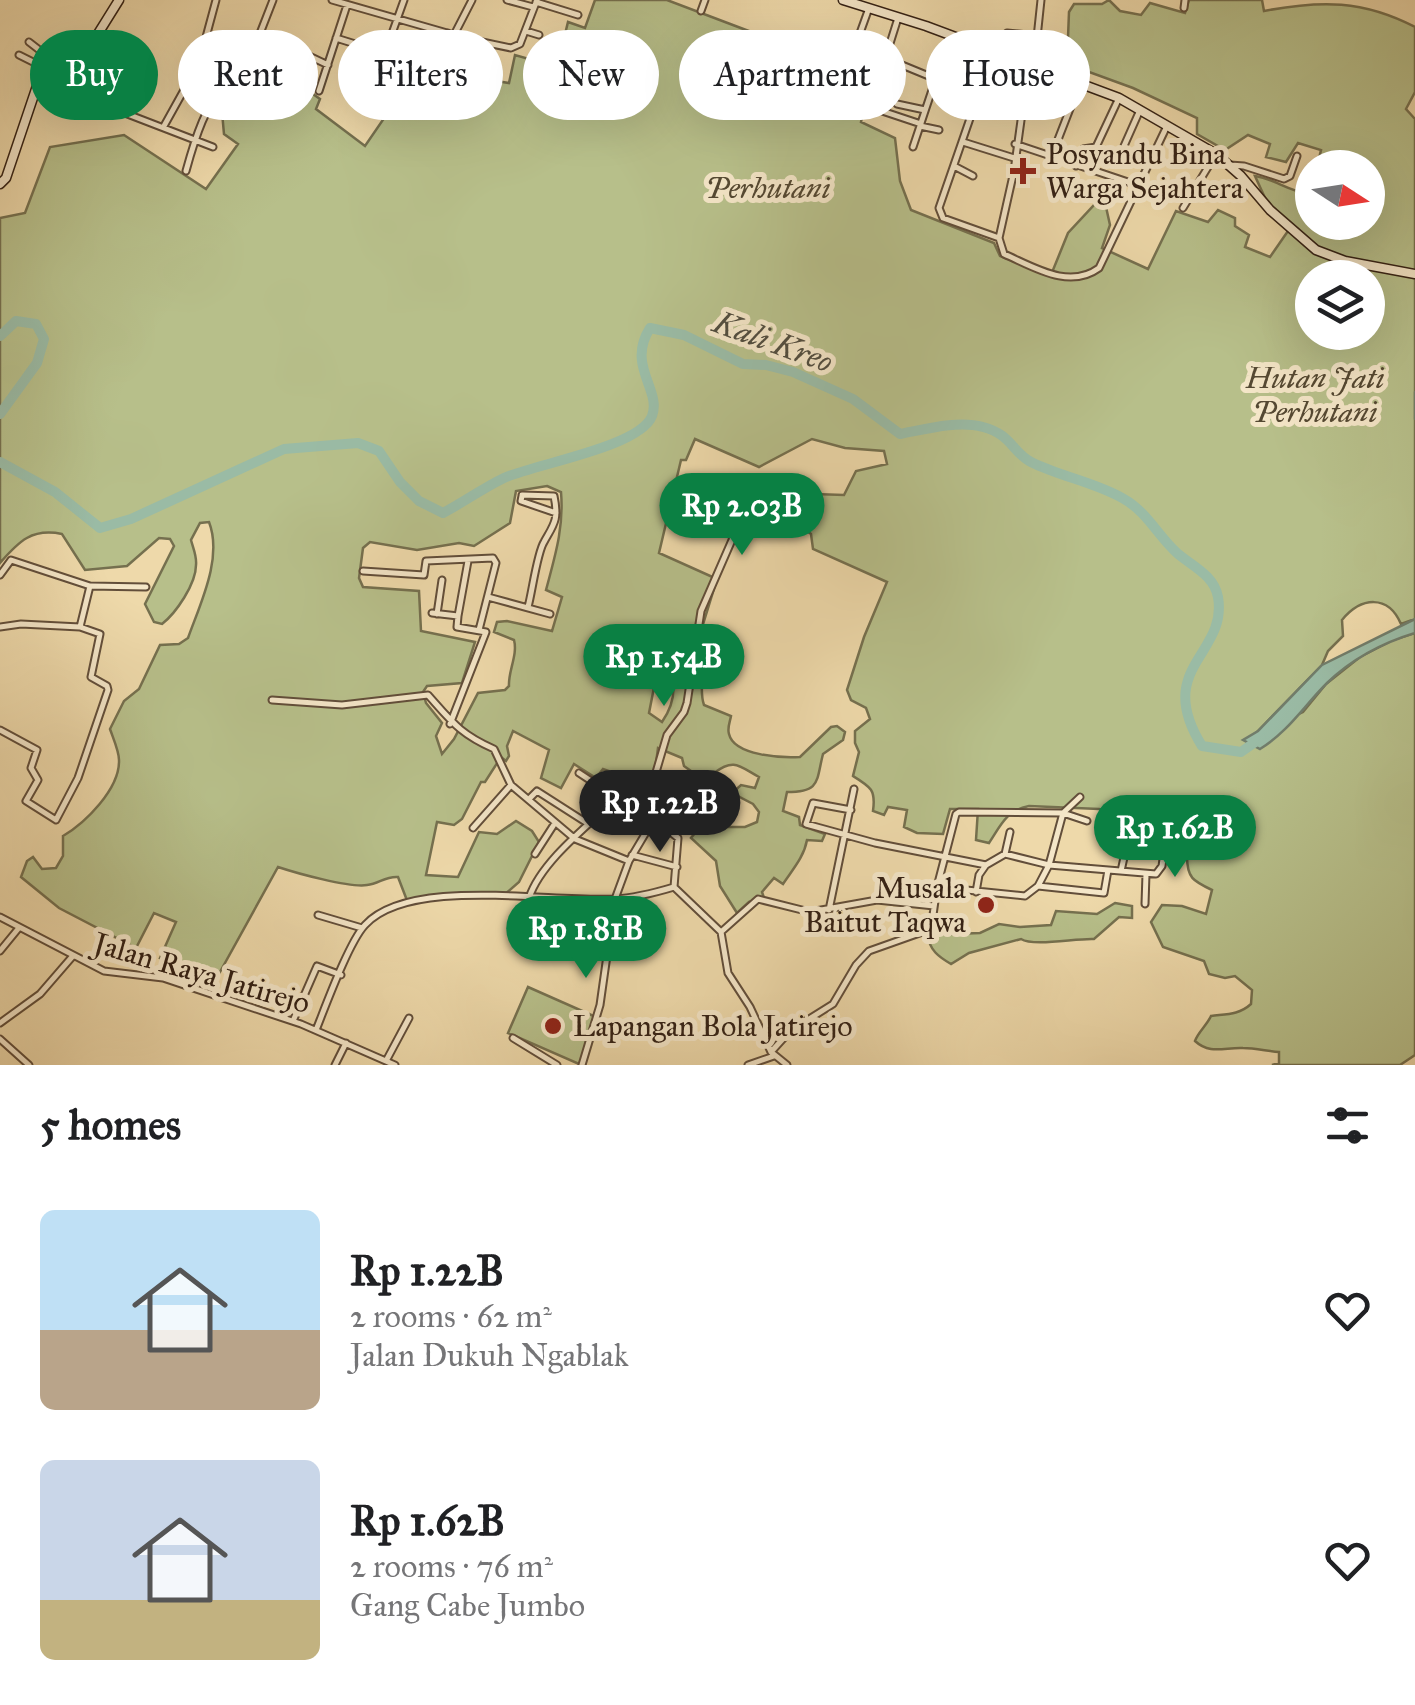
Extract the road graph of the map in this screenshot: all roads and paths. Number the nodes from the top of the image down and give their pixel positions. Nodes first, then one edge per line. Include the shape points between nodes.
1 (119, 0) edge
2 (216, 0) edge
3 (274, 0) edge
4 (332, 0) edge
5 (404, 0) edge
6 (472, 0) edge
7 (507, 0) edge
8 (705, 0) edge
9 (843, 0) edge
10 (1041, 0) edge
11 (1185, 0) edge
12 (536, 3) edge
13 (347, 5) junction
14 (869, 8) junction
15 (1184, 8) dead end
16 (702, 11) dead end
17 (578, 15) dead end
18 (398, 18) junction
19 (898, 18) junction
20 (100, 30) edge
21 (208, 30) edge
22 (262, 30) edge
23 (394, 30) edge
24 (438, 30) edge
25 (453, 30) edge
26 (526, 30) edge
27 (861, 30) edge
28 (894, 30) edge
29 (933, 30) edge
30 (1038, 30) edge
31 (523, 37) edge
32 (336, 38) joint
33 (503, 44) edge
34 (19, 55) dead end
35 (30, 60) edge
36 (318, 60) edge
37 (328, 65) junction
38 (1090, 87) edge
39 (318, 91) dead end
40 (1119, 98) junction
41 (178, 101) edge
42 (906, 106) edge
43 (30, 107) edge
44 (925, 110) joint
45 (1140, 110) junction
46 (146, 120) edge
47 (204, 120) edge
48 (906, 120) edge
49 (971, 120) edge
50 (1021, 120) edge
51 (1066, 120) edge
52 (921, 125) junction
53 (164, 126) junction
54 (1168, 126) junction
55 (938, 130) dead end
56 (195, 139) junction
57 (963, 142) junction
58 (1015, 144) junction
59 (913, 146) dead end
60 (1124, 146) dead end
61 (213, 148) dead end
62 (1216, 154) junction
63 (1052, 156) junction
64 (1014, 158) junction
65 (1295, 162) edge
66 (1230, 165) junction
67 (954, 166) junction
68 (1076, 166) junction
69 (186, 171) dead end
70 (974, 176) dead end
71 (0, 184) edge
72 (1138, 185) junction
73 (1184, 208) dead end
74 (999, 241) junction
75 (1415, 274) edge
76 (745, 494) dead end
77 (556, 513) junction
78 (468, 561) junction
79 (363, 570) dead end
80 (0, 575) edge
81 (442, 580) dead end
82 (90, 586) junction
83 (146, 587) dead end
84 (488, 596) junction
85 (528, 607) junction
86 (550, 614) dead end
87 (458, 616) junction
88 (0, 627) edge
89 (80, 627) junction
90 (480, 630) junction
91 (272, 700) dead end
92 (450, 724) junction
93 (0, 730) edge
94 (580, 773) dead end
95 (510, 785) junction
96 (854, 789) dead end
97 (617, 798) junction
98 (1080, 798) dead end
99 (528, 801) junction
100 (654, 806) junction
101 (851, 810) junction
102 (1062, 813) junction
103 (654, 819) junction
104 (1087, 821) dead end
105 (556, 823) junction
106 (587, 823) junction
107 (473, 828) dead end
108 (1010, 832) dead end
109 (844, 834) junction
110 (575, 838) junction
111 (534, 854) dead end
112 (1005, 854) junction
113 (944, 857) junction
114 (631, 858) junction
115 (986, 865) junction
116 (1048, 865) junction
117 (677, 867) junction
118 (1108, 870) junction
119 (1121, 871) junction
120 (1146, 874) junction
121 (1038, 886) junction
122 (674, 887) junction
123 (937, 887) junction
124 (976, 892) junction
125 (529, 898) junction
126 (615, 900) junction
127 (1145, 904) dead end
128 (934, 906) junction
129 (829, 910) junction
130 (318, 915) dead end
131 (0, 917) edge
132 (18, 928) junction
133 (362, 928) junction
134 (720, 932) junction
135 (0, 951) edge
136 (72, 957) junction
137 (341, 975) junction
138 (409, 1018) dead end
139 (292, 1021) junction
140 (0, 1024) edge
141 (316, 1030) junction
142 (0, 1038) edge
143 (513, 1038) dead end
144 (346, 1043) junction
145 (772, 1054) junction
146 (390, 1063) edge
147 (782, 1064) edge
148 (30, 1065) edge
149 (334, 1065) edge
150 (557, 1065) edge
151 (582, 1065) edge
152 (748, 1065) edge

1 - 20 main road
2 - 21 street
3 - 22 street
4 - 13 street
5 - 18 street
6 - 25 street
7 - 12 street
8 - 16 street
9 - 14 main road
10 - 30 street
11 - 15 street
12 - 17 street
12 - 26 street
13 - 18 street
13 - 32 street
14 - 19 main road
14 - 27 street
18 - 23 street
18 - 24 street
19 - 28 street
19 - 29 main road
31 - 33 street via 518,47
32 - 37 street
34 - 35 street
36 - 37 street
37 - 39 street
38 - 40 main road
40 - 45 main road
40 - 68 street via 1096,147 1084,149
41 - 53 street
42 - 44 street
43 - 71 main road
44 - 52 street
45 - 54 main road
45 - 60 street
46 - 53 street
47 - 56 street
48 - 52 street
49 - 57 street
50 - 58 street
51 - 63 street
52 - 55 street
52 - 59 street
53 - 56 street
54 - 62 main road
54 - 72 street
56 - 61 street
56 - 69 street
57 - 64 street
57 - 67 street
58 - 63 street
58 - 64 street
62 - 66 main road
62 - 73 street
63 - 68 street
64 - 74 street
65 - 66 street via 1284,178
66 - 75 main road via 1316,250
67 - 70 street
67 - 74 street via 941,217
68 - 72 street
72 - 74 street via 1091,274 1051,275 1004,254
76 - 100 street via 701,611 687,702 667,734
77 - 77 street via 526,504 522,496 554,496
77 - 85 street
78 - 79 street via 426,561 424,576
78 - 84 street via 494,558
78 - 87 street
80 - 82 street via 11,560
81 - 87 street via 434,614
82 - 83 street
82 - 89 street
84 - 85 street
84 - 90 street
85 - 86 street
87 - 90 street via 458,628
88 - 89 street
89 - 93 street via 100,634 91,677 108,690 58,819 26,801 38,780 32,770 37,750
90 - 92 street via 486,634
91 - 92 street via 342,706 428,695
92 - 95 street via 494,749
94 - 97 street
95 - 99 street
95 - 107 street
96 - 101 street
97 - 100 street
97 - 106 street
98 - 102 street
99 - 105 street
99 - 106 street via 537,790
100 - 103 street
101 - 109 street
101 - 109 street via 810,804 807,824
102 - 104 street
102 - 113 street via 959,812
102 - 116 street
103 - 114 street
103 - 117 street via 678,838
105 - 110 street
105 - 111 street
106 - 110 street
108 - 112 street
109 - 113 street
109 - 129 street
110 - 114 street
110 - 125 street
112 - 115 street
112 - 116 street
113 - 115 street
113 - 123 street
114 - 117 street
114 - 126 street
115 - 124 street
116 - 118 street
116 - 121 street
117 - 122 street
118 - 119 street
118 - 121 street via 1104,893
119 - 120 street
119 - 120 street via 1128,835 1164,838 1160,869
120 - 127 street
121 - 124 street via 1025,896
122 - 126 street
122 - 134 street
123 - 124 street
123 - 128 street
125 - 126 street
125 - 133 street via 462,895 406,902
126 - 151 street via 600,1006
128 - 129 street via 878,900
128 - 145 street via 928,931 869,951 832,1004 790,1031
129 - 134 street via 758,899
130 - 133 street
131 - 132 street, Jalan Raya Jatirejo
132 - 135 street
132 - 136 street, Jalan Raya Jatirejo
133 - 137 street
134 - 145 street via 728,972
136 - 139 street, Jalan Raya Jatirejo via 104,971 163,978
136 - 140 street via 40,994
137 - 139 street via 317,966
137 - 141 street
138 - 146 street
139 - 141 street, Jalan Raya Jatirejo
141 - 144 street, Jalan Raya Jatirejo
142 - 148 street
143 - 150 street
144 - 146 street, Jalan Raya Jatirejo
144 - 149 street
145 - 147 street
145 - 152 street

